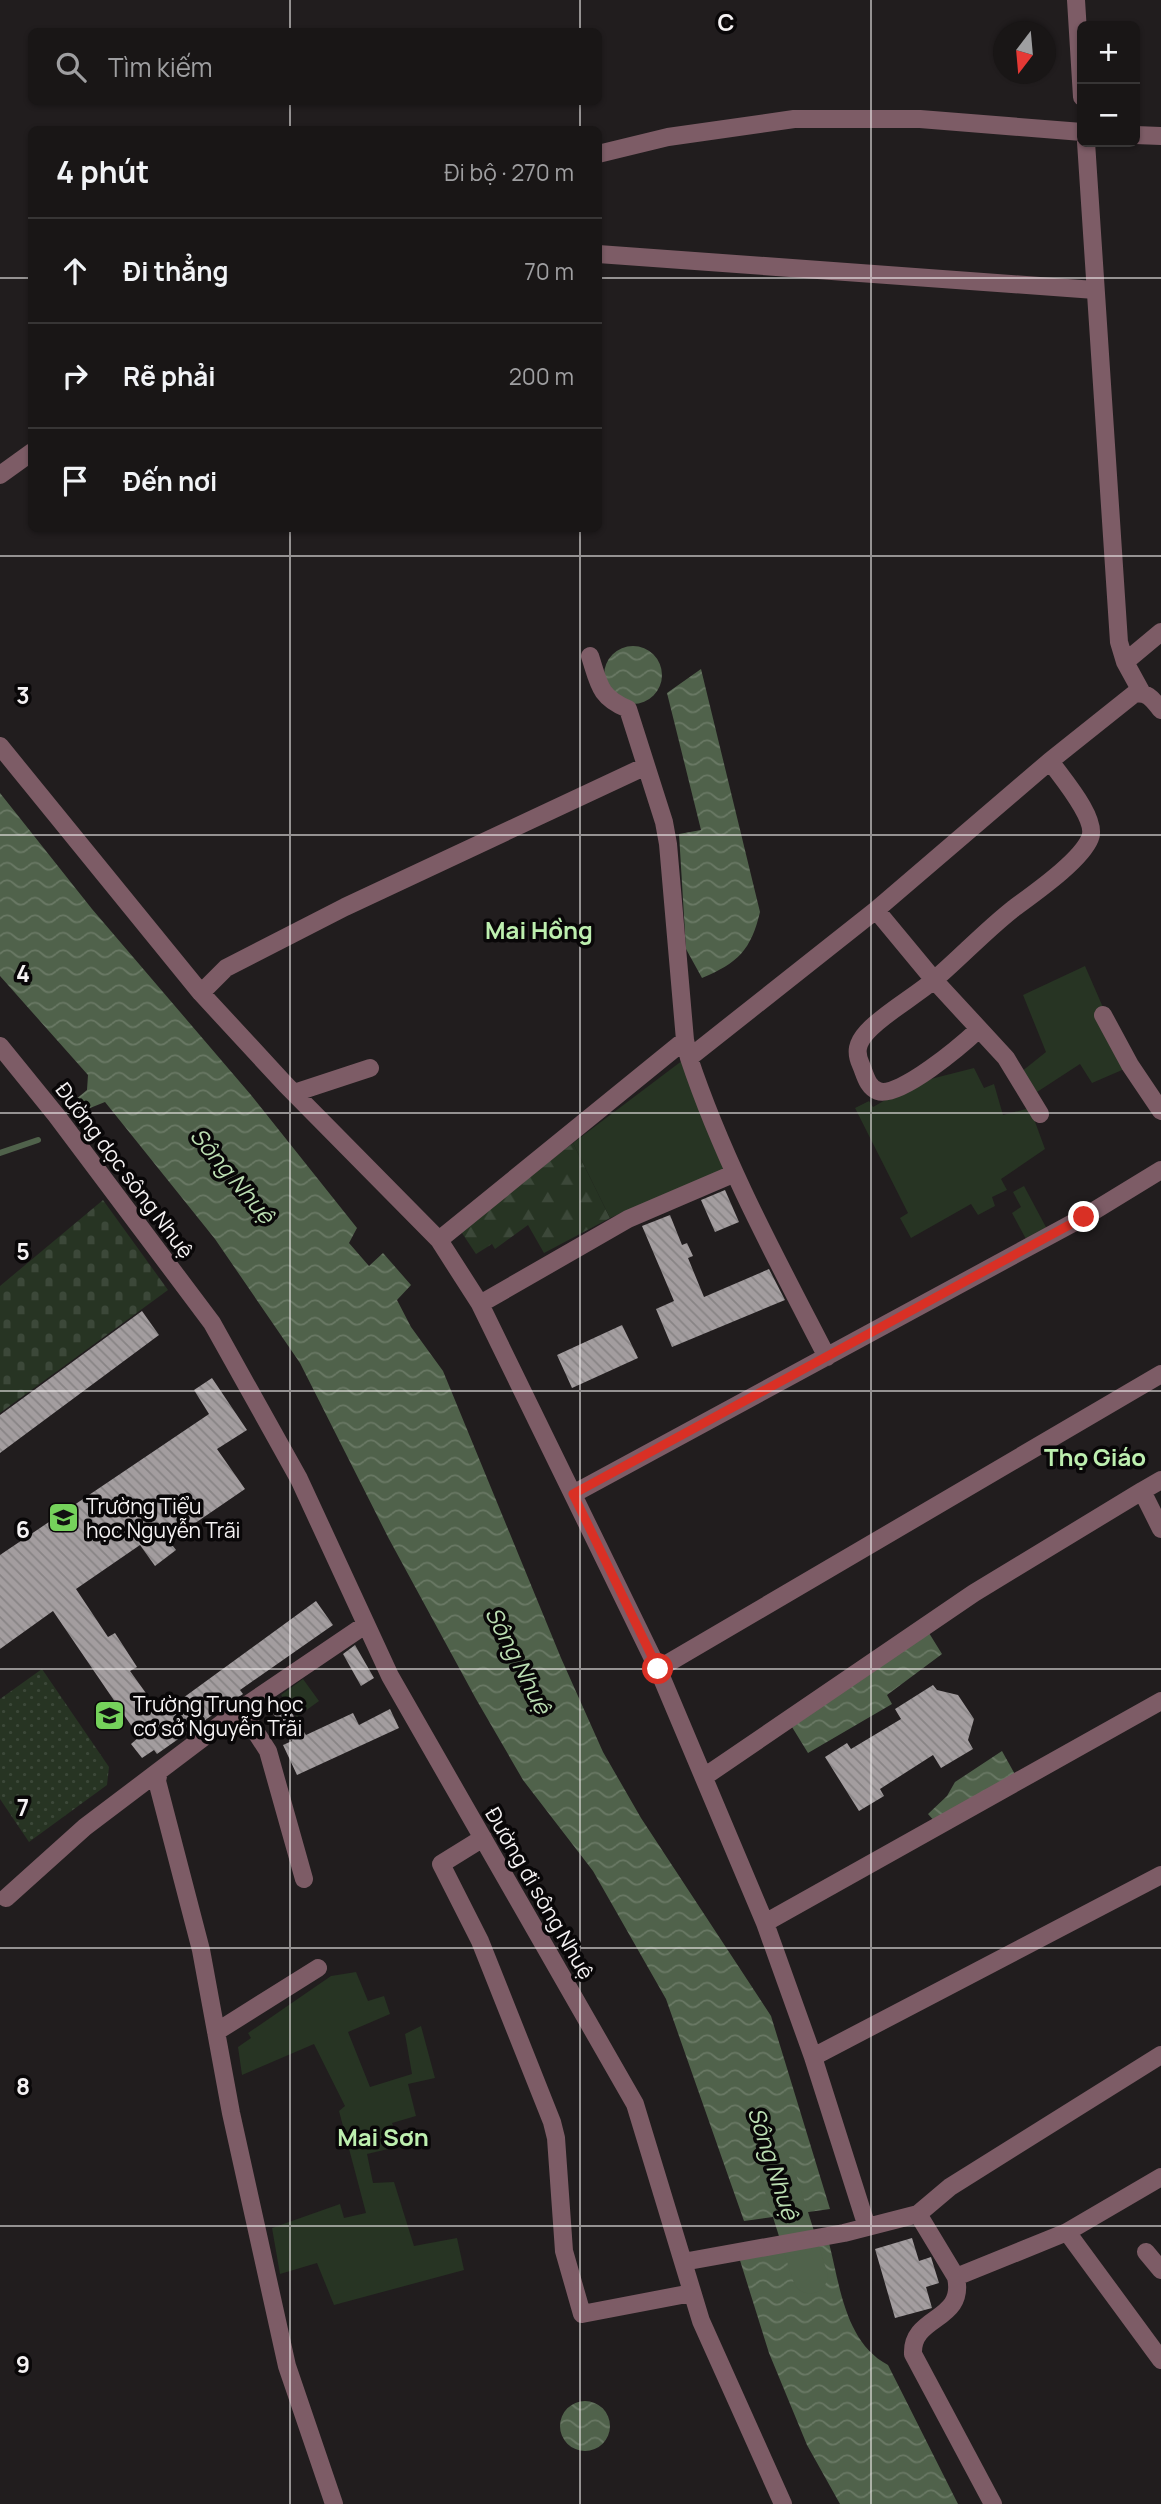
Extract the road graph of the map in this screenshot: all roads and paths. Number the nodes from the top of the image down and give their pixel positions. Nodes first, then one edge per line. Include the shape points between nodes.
1 (1076, 0) edge
2 (1081, 84) edge
3 (1077, 132) edge
4 (1140, 135) edge
5 (1161, 136) edge
6 (1086, 147) edge
7 (602, 153) edge
8 (602, 254) edge
9 (1095, 290) junction
10 (28, 455) edge
11 (0, 475) edge
12 (1161, 632) edge
13 (590, 656) dead end
14 (1125, 662) junction
15 (1142, 692) junction
16 (1161, 710) edge
17 (0, 746) edge
18 (1050, 761) junction
19 (646, 766) junction
20 (876, 910) junction
21 (934, 980) junction
22 (201, 993) junction
23 (1104, 1015) dead end
24 (979, 1029) junction
25 (0, 1046) edge
26 (687, 1049) junction
27 (370, 1068) dead end
28 (294, 1093) junction
29 (1161, 1111) edge
30 (1040, 1114) dead end
31 (1161, 1170) edge
32 (733, 1174) junction
33 (439, 1240) junction
34 (480, 1304) junction
35 (212, 1323) joint
36 (827, 1357) junction
37 (1161, 1374) edge
38 (1161, 1480) edge
39 (1142, 1491) junction
40 (573, 1494) junction
41 (1161, 1529) edge
42 (365, 1625) junction
43 (658, 1669) junction
44 (1161, 1701) edge
45 (241, 1709) junction
46 (159, 1771) junction
47 (704, 1777) junction
48 (483, 1838) junction
49 (1161, 1875) edge
50 (304, 1880) dead end
51 (6, 1898) dead end
52 (765, 1923) junction
53 (317, 1968) dead end
54 (216, 2032) junction
55 (1161, 2055) edge
56 (813, 2057) junction
57 (1161, 2177) edge
58 (918, 2214) junction
59 (867, 2227) junction
60 (1067, 2232) junction
61 (1146, 2252) dead end
62 (683, 2262) junction
63 (1161, 2270) edge
64 (956, 2277) junction
65 (692, 2293) junction
66 (1161, 2360) edge
67 (334, 2504) edge
68 (783, 2504) edge
69 (993, 2504) edge

1 - 2 street
3 - 7 street via 920,119 794,119 668,136
4 - 5 street
6 - 9 street
8 - 9 street
9 - 14 street via 1119,642
10 - 11 street
12 - 14 street
13 - 19 street via 607,698 628,709
14 - 15 street
15 - 16 street
15 - 18 street
17 - 22 street
18 - 20 street
18 - 21 street via 1091,819 1087,846
19 - 22 street via 345,907 226,968
19 - 26 street via 668,844
20 - 21 street
20 - 26 street
21 - 24 street
21 - 24 street via 859,1041 856,1055 870,1086 891,1092 948,1057
22 - 28 street
23 - 29 street
24 - 30 street via 1006,1058
25 - 35 street, Đường dọc sông Nhuệ
26 - 32 street
26 - 33 street
27 - 28 street
28 - 33 street
31 - 36 street
32 - 34 street via 628,1219
32 - 36 street
33 - 34 street
34 - 40 street
35 - 42 street, Đường đi sông Nhuệ via 299,1479
36 - 40 street
37 - 43 street
38 - 39 street
39 - 41 street
39 - 47 street via 974,1593
40 - 43 street
42 - 45 street
42 - 48 street, Đường đi sông Nhuệ
43 - 47 street
44 - 52 street
45 - 46 street
45 - 50 street via 268,1751
46 - 51 street via 85,1827
46 - 54 street via 157,1788 201,1950
47 - 52 street
48 - 62 street, Đường đi sông Nhuệ via 635,2104
48 - 65 street via 441,1864 480,1941 552,2122 565,2251 582,2314
49 - 56 street
52 - 56 street
53 - 54 street
54 - 67 street via 287,2366
55 - 58 street via 950,2187
56 - 59 street
57 - 60 street
58 - 59 street
58 - 64 street
59 - 62 street
60 - 64 street
60 - 66 street
61 - 63 street
62 - 65 street, Đường đi sông Nhuệ
64 - 69 street via 958,2297 917,2334 913,2354
65 - 68 street, Đường đi sông Nhuệ

